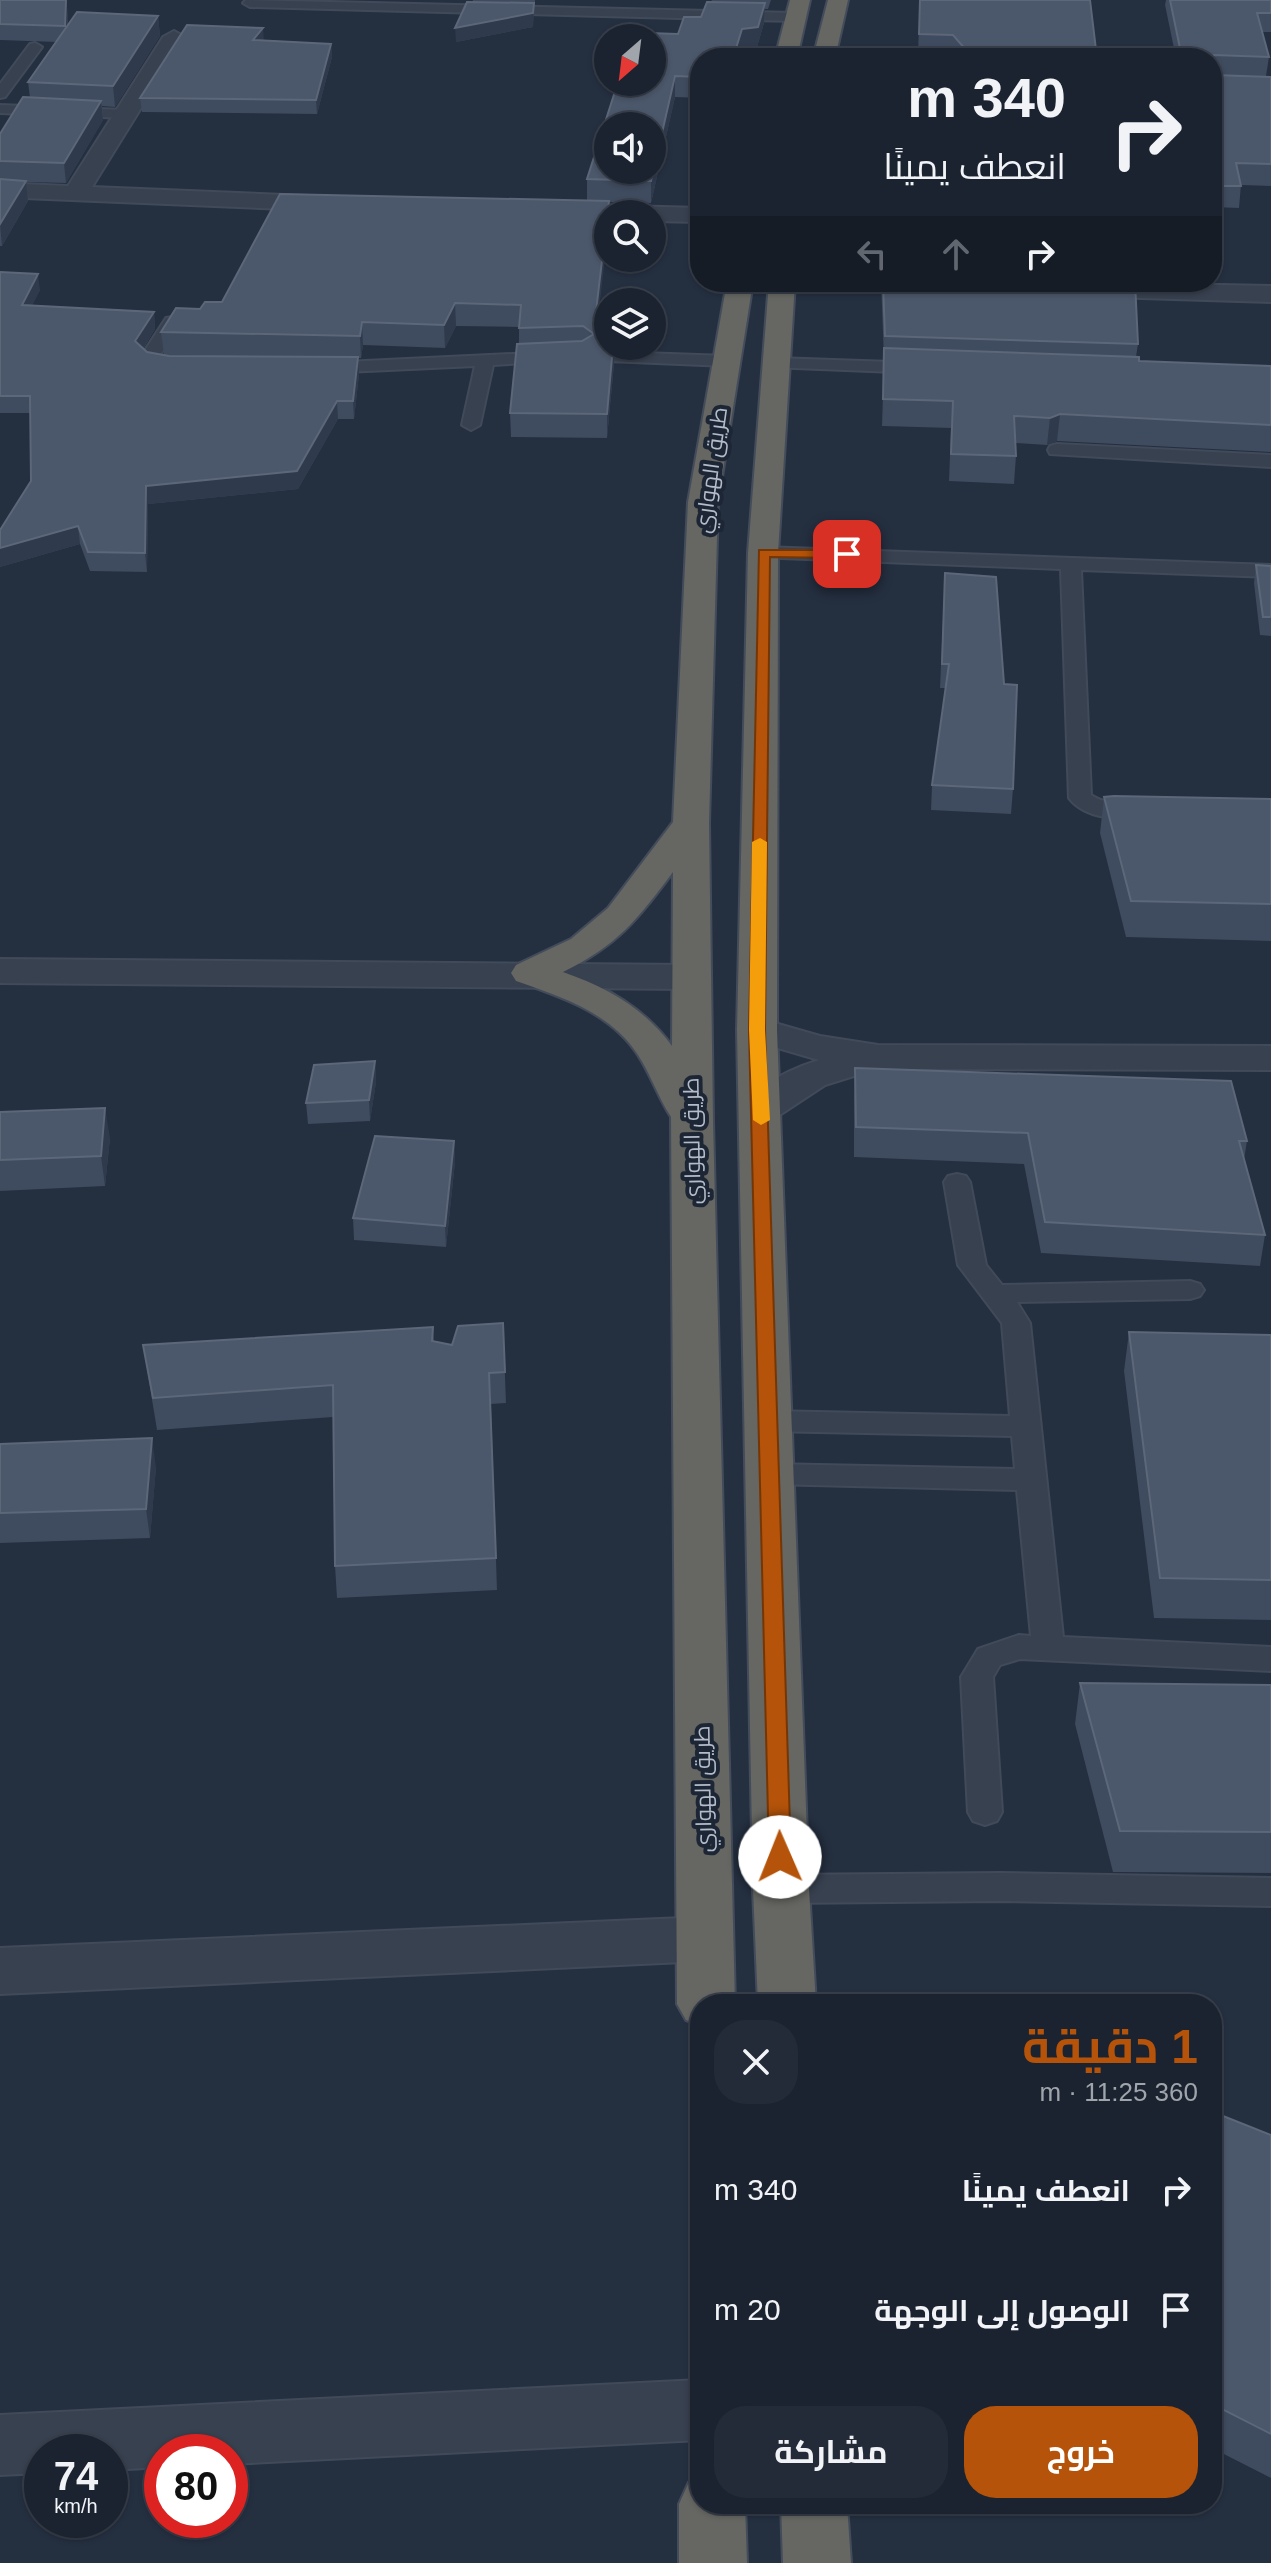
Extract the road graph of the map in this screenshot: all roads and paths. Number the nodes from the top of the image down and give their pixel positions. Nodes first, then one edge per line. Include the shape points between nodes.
1 (838, 0) edge
2 (250, 3) dead end
3 (798, 9) edge
4 (174, 37) dead end
5 (35, 47) edge
6 (788, 48) edge
7 (826, 48) edge
8 (0, 94) edge
9 (0, 109) edge
10 (125, 114) junction
11 (0, 190) edge
12 (75, 194) junction
13 (358, 205) edge
14 (529, 210) edge
15 (690, 215) edge
16 (738, 292) edge
17 (1209, 292) edge
18 (781, 293) edge
19 (1271, 294) edge
20 (172, 322) edge
21 (569, 357) edge
22 (666, 359) edge
23 (485, 360) junction
24 (727, 361) junction
25 (776, 363) junction
26 (202, 366) edge
27 (309, 368) edge
28 (936, 369) edge
29 (471, 425) dead end
30 (1057, 450) edge
31 (1271, 461) edge
32 (763, 553) junction
33 (1071, 563) junction
34 (1271, 571) edge
35 (1166, 811) edge
36 (691, 823) junction
37 (0, 971) edge
38 (530, 973) junction
39 (691, 977) junction
40 (757, 1030) junction
41 (878, 1057) junction
42 (1271, 1058) edge
43 (761, 1109) junction
44 (692, 1121) junction
45 (957, 1182) dead end
46 (1190, 1290) dead end
47 (996, 1294) junction
48 (768, 1421) junction
49 (1026, 1426) junction
50 (770, 1474) junction
51 (1032, 1480) junction
52 (1048, 1647) junction
53 (1271, 1659) edge
54 (985, 1812) dead end
55 (781, 1889) junction
56 (1271, 1892) edge
57 (705, 1939) junction
58 (0, 1971) edge
59 (706, 1994) edge
60 (786, 1994) edge
61 (690, 2410) edge
62 (0, 2445) edge
63 (712, 2514) edge
64 (815, 2514) edge
65 (713, 2563) edge
66 (817, 2563) edge

1 - 7 highway
2 - 3 lane
3 - 6 highway
4 - 10 street
5 - 8 lane
9 - 10 lane
10 - 12 street
11 - 12 street
12 - 13 street
14 - 15 street
16 - 18 highway
16 - 24 highway, طريق الهواري
17 - 19 street
18 - 25 highway
20 - 26 lane via 149,358
21 - 23 lane
22 - 24 lane
23 - 27 lane
23 - 29 lane
24 - 36 highway, طريق الهواري via 703,502
25 - 28 lane
25 - 32 highway
30 - 31 lane
32 - 33 lane
32 - 40 highway
33 - 34 lane
33 - 35 lane via 1080,798 1096,809
36 - 38 highway via 621,916 584,947
36 - 39 highway, طريق الهواري
37 - 38 street
38 - 39 street
38 - 44 highway via 583,992 636,1025 660,1055
39 - 44 highway, طريق الهواري
40 - 41 street
40 - 43 highway
41 - 42 street
41 - 43 street via 823,1071
43 - 48 highway
44 - 57 highway, طريق الهواري
45 - 47 lane via 972,1265
46 - 47 lane
47 - 49 lane via 1016,1323
48 - 49 lane
48 - 50 highway
49 - 51 lane
50 - 51 lane
50 - 55 highway
51 - 52 lane
52 - 53 lane
52 - 54 lane via 1002,1650 977,1677
55 - 56 lane
55 - 60 highway
57 - 58 street
57 - 59 highway, طريق الهواري
61 - 62 street
63 - 65 highway
64 - 66 highway

